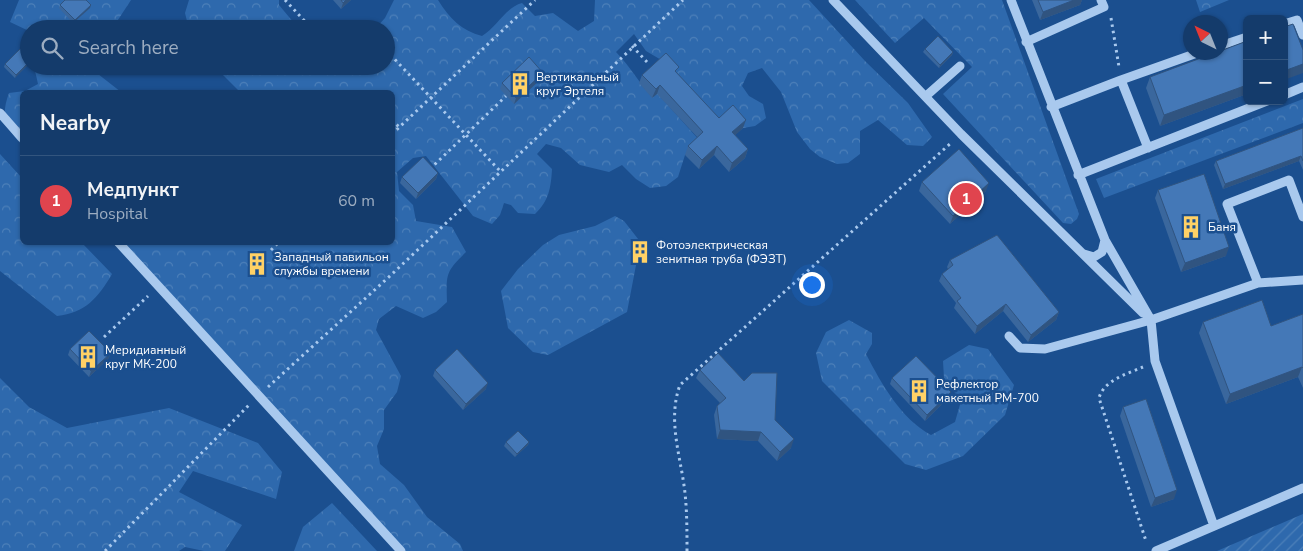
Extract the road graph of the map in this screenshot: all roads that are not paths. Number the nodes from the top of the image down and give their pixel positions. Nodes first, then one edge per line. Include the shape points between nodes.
1 (833, 0) edge
2 (1011, 0) edge
3 (1101, 0) edge
4 (1288, 23) edge
5 (1303, 35) edge
6 (1243, 38) edge
7 (1026, 42) junction
8 (1228, 43) edge
9 (1183, 58) edge
10 (960, 66) dead end
11 (1120, 80) junction
12 (1303, 87) edge
13 (1288, 93) edge
14 (926, 96) junction
15 (1257, 105) edge
16 (1051, 107) junction
17 (0, 113) edge
18 (20, 136) edge
19 (1148, 148) junction
20 (1078, 175) junction
21 (1303, 217) edge
22 (1105, 240) junction
23 (121, 245) edge
24 (1082, 253) junction
25 (1303, 280) edge
26 (1258, 283) junction
27 (1151, 320) junction
28 (1009, 336) dead end
29 (1303, 488) edge
30 (1214, 526) junction
31 (401, 551) edge
32 (1156, 551) edge

1 - 14 lane
2 - 7 lane
3 - 7 lane via 1104,8
4 - 5 lane via 1297,20
6 - 8 lane
7 - 16 lane
9 - 11 lane
10 - 14 lane
11 - 16 lane
11 - 19 lane
12 - 13 lane
14 - 24 lane
15 - 19 lane
16 - 20 lane
17 - 18 lane
19 - 20 lane
20 - 22 lane
21 - 26 lane via 1289,180 1227,204
22 - 24 lane via 1102,252 1094,257
22 - 27 lane
23 - 31 lane
24 - 27 lane
25 - 26 lane
26 - 27 lane
27 - 28 lane via 1045,349 1020,348
27 - 30 lane via 1155,361
29 - 30 lane
30 - 32 lane

